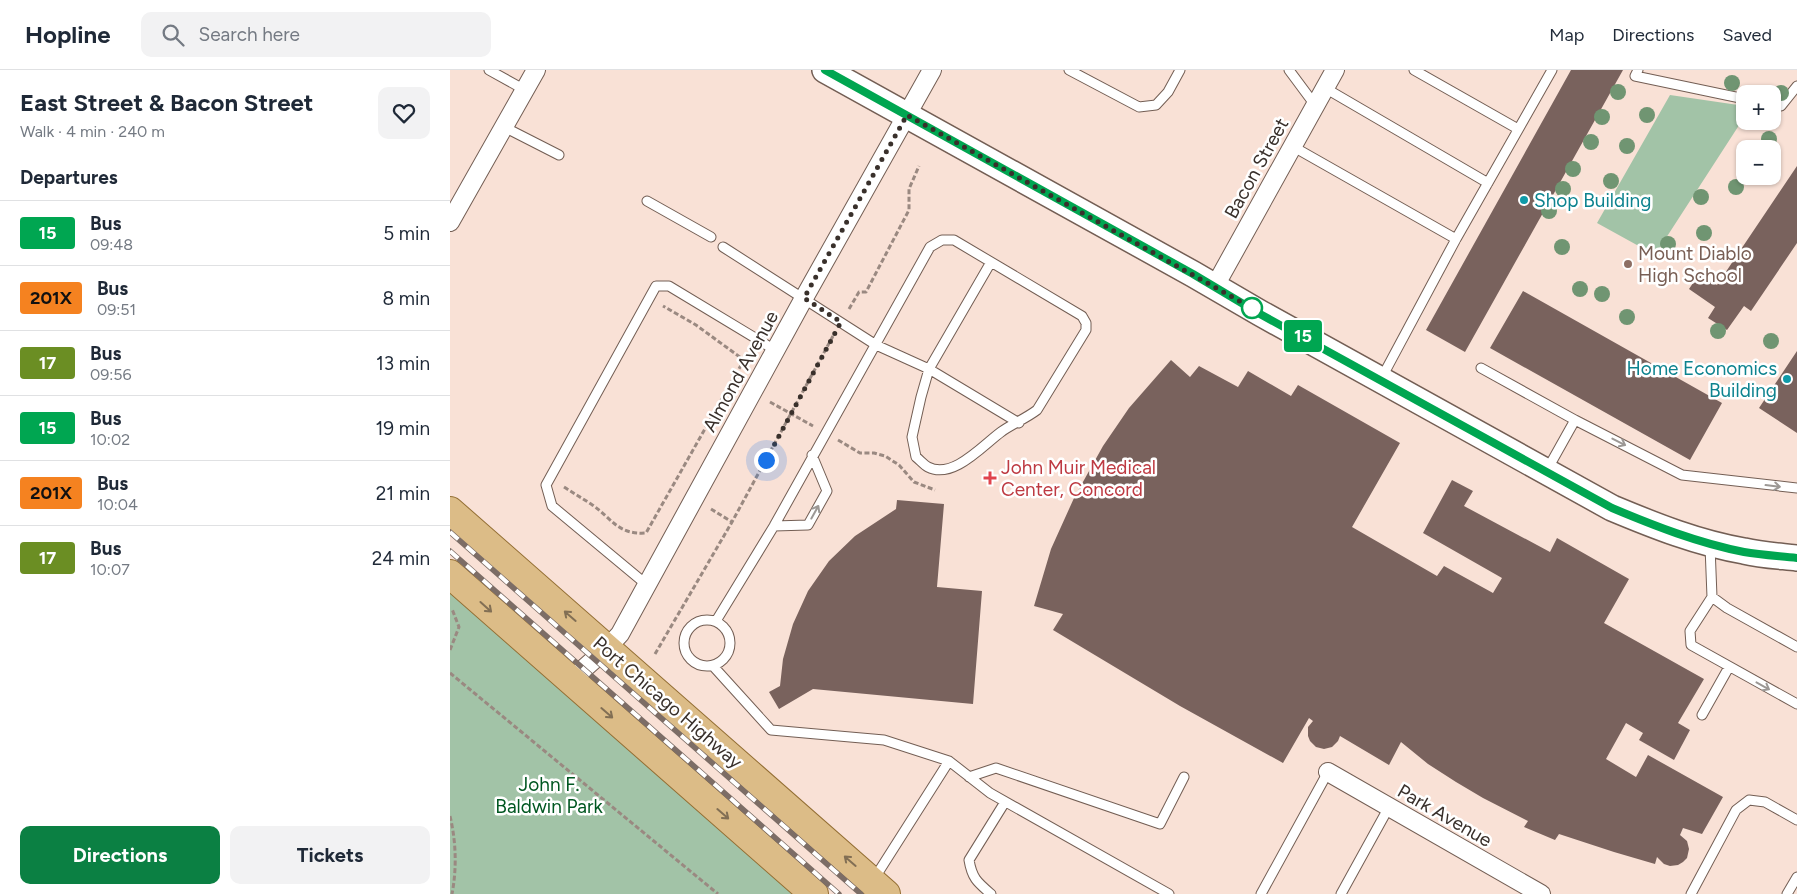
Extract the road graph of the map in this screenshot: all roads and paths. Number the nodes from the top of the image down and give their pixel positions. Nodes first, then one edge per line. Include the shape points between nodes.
1 (489, 70) edge
2 (536, 70) edge
3 (825, 70) edge
4 (932, 70) edge
5 (1069, 70) edge
6 (1180, 70) edge
7 (1289, 70) edge
8 (1335, 70) edge
9 (1414, 70) edge
10 (1552, 70) edge
11 (1638, 70) edge
12 (1797, 86) edge
13 (1325, 88) junction
14 (525, 90) junction
15 (1736, 97) edge
16 (1315, 105) junction
17 (1781, 106) edge
18 (907, 115) junction
19 (504, 127) junction
20 (1518, 129) junction
21 (1292, 146) junction
22 (559, 155) dead end
23 (919, 166) dead end
24 (1488, 183) junction
25 (647, 201) dead end
26 (450, 222) edge
27 (711, 236) dead end
28 (1456, 239) junction
29 (723, 247) dead end
30 (991, 262) junction
31 (1215, 286) junction
32 (804, 298) junction
33 (649, 299) junction
34 (841, 322) junction
35 (876, 344) junction
36 (775, 350) junction
37 (1481, 368) dead end
38 (929, 369) junction
39 (1381, 379) junction
40 (1576, 420) junction
41 (1019, 423) junction
42 (812, 455) junction
43 (1546, 472) junction
44 (563, 487) dead end
45 (1797, 488) edge
46 (450, 511) edge
47 (774, 526) junction
48 (1710, 544) junction
49 (1797, 558) edge
50 (450, 574) edge
51 (647, 585) junction
52 (1712, 597) junction
53 (450, 607) edge
54 (716, 621) junction
55 (1797, 647) edge
56 (607, 648) junction
57 (450, 650) edge
58 (656, 654) dead end
59 (713, 666) junction
60 (1729, 667) junction
61 (450, 674) edge
62 (570, 681) junction
63 (1797, 704) edge
64 (1702, 715) dead end
65 (949, 761) junction
66 (1328, 772) joint
67 (969, 777) junction
68 (1184, 777) dead end
69 (1005, 802) junction
70 (1389, 807) junction
71 (450, 816) edge
72 (1797, 820) edge
73 (1797, 878) edge
74 (872, 890) edge
75 (452, 894) edge
76 (718, 894) edge
77 (814, 894) edge
78 (991, 894) edge
79 (1169, 894) edge
80 (1261, 894) edge
81 (1341, 894) edge
82 (1541, 894) edge
83 (1691, 894) edge
84 (1787, 894) edge

1 - 14 lane
2 - 14 street
3 - 18 street
4 - 18 street, Almond Avenue
5 - 6 lane via 1139,107 1156,105 1168,92
7 - 16 lane
8 - 13 street, Bacon Street
9 - 20 lane
10 - 20 lane
11 - 15 lane via 1635,76
12 - 17 lane
13 - 16 street, Bacon Street
13 - 24 lane
14 - 19 street
16 - 21 street, Bacon Street
18 - 31 street
18 - 32 street, Almond Avenue
19 - 22 lane
19 - 26 street
20 - 24 lane
21 - 28 lane
21 - 31 street, Bacon Street
23 - 34 path via 909,189 909,210 866,292 860,292
24 - 28 lane
25 - 27 lane
28 - 39 lane
29 - 32 lane
30 - 35 lane via 954,240 942,240 930,247
30 - 38 lane
30 - 41 lane via 1082,316 1086,323 1086,330 1037,410
31 - 39 street
32 - 34 lane
32 - 36 street, Almond Avenue
33 - 36 lane via 656,286 669,286
33 - 44 path via 696,324 744,360 646,533 634,534 614,524 593,504
33 - 51 lane via 546,485 552,506
34 - 35 lane
34 - 58 path
35 - 38 lane
35 - 42 lane
36 - 51 street, Almond Avenue
37 - 40 lane
38 - 41 lane
38 - 41 lane via 912,437 916,457 929,468 944,469 961,463 1001,432
39 - 43 street
40 - 43 lane
40 -> 45 lane via 1682,475
42 - 47 lane
47 -> 42 lane via 808,525 827,491
43 - 48 street via 1612,508
56 -> 46 main road, Port Chicago Highway
47 - 54 lane
48 - 49 street
48 - 52 lane
50 -> 62 main road
51 - 56 street, Almond Avenue via 620,634
52 - 55 lane
52 - 60 lane via 1690,631 1690,644
53 - 57 path via 459,627
54 - 59 lane via 726,629 730,643 726,657
54 - 59 lane via 706,620 693,625 684,646 691,660
56 - 62 street, Almond Avenue
74 -> 56 main road, Port Chicago Highway
59 - 65 lane via 771,730 884,740
60 -> 63 lane
60 - 64 lane
61 - 76 path
62 -> 77 main road
65 - 67 lane
65 - 74 lane
66 - 70 street, Park Avenue
66 - 80 lane
67 - 68 lane via 996,768 1160,824
67 - 69 lane
69 - 78 lane via 969,860 975,880
69 - 79 lane
70 - 81 lane
70 - 82 street, Park Avenue
71 - 75 path via 455,850
72 - 83 lane via 1765,802 1749,800 1736,810
73 - 84 lane

